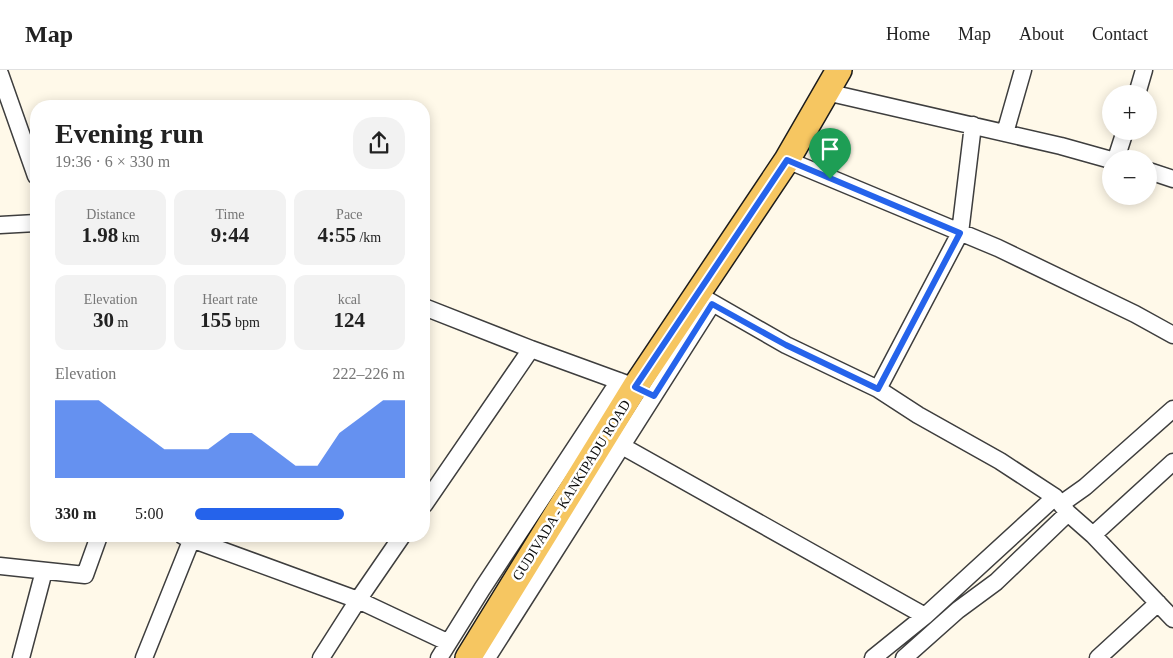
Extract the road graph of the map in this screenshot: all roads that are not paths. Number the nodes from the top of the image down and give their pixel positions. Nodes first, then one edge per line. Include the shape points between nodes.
1 (839, 70) edge
2 (1022, 70) edge
3 (1144, 70) edge
4 (0, 74) edge
5 (1140, 85) edge
6 (826, 92) junction
7 (974, 125) junction
8 (1005, 133) junction
9 (1102, 158) edge
10 (30, 159) edge
11 (787, 160) junction
12 (1157, 174) edge
13 (1173, 179) edge
14 (30, 223) edge
15 (0, 225) edge
16 (960, 233) junction
17 (705, 299) junction
18 (430, 309) edge
19 (1173, 335) edge
20 (531, 349) junction
21 (636, 388) junction
22 (878, 389) junction
23 (1173, 409) edge
24 (622, 446) junction
25 (1173, 462) edge
26 (430, 496) edge
27 (1062, 505) junction
28 (1093, 535) junction
29 (97, 542) edge
30 (187, 542) edge
31 (202, 542) edge
32 (398, 542) edge
33 (0, 566) edge
34 (44, 570) junction
35 (358, 600) junction
36 (1158, 603) junction
37 (925, 616) junction
38 (1173, 619) edge
39 (447, 642) junction
40 (20, 658) edge
41 (144, 658) edge
42 (321, 658) edge
43 (439, 658) edge
44 (468, 658) edge
45 (487, 658) edge
46 (873, 658) edge
47 (904, 658) edge
48 (1098, 658) edge

1 - 6 main road, GUDIVADA - KANKIPADU ROAD
2 - 8 street
3 - 5 street
4 - 10 street
6 - 7 street
6 - 11 main road, GUDIVADA - KANKIPADU ROAD
7 - 8 street
7 - 16 street
8 - 9 street
11 - 16 street
11 - 17 main road, GUDIVADA - KANKIPADU ROAD
12 - 13 street
14 - 15 street
16 - 19 street via 998,248
16 - 22 street
17 - 21 main road, GUDIVADA - KANKIPADU ROAD
17 - 22 street via 786,345
18 - 20 street
20 - 21 street
20 - 26 street
21 - 24 street
21 - 39 street
21 - 44 main road, GUDIVADA - KANKIPADU ROAD
22 - 27 street via 1000,461
23 - 27 street
24 - 37 street
24 - 45 street
25 - 28 street
27 - 28 street
27 - 37 street
27 - 47 street via 996,582 958,610
28 - 36 street
29 - 34 street via 85,575
30 - 41 street
31 - 35 street
32 - 35 street
33 - 34 street
34 - 40 street
35 - 39 street
35 - 42 street
36 - 38 street
36 - 48 street
37 - 46 street
39 - 43 street

